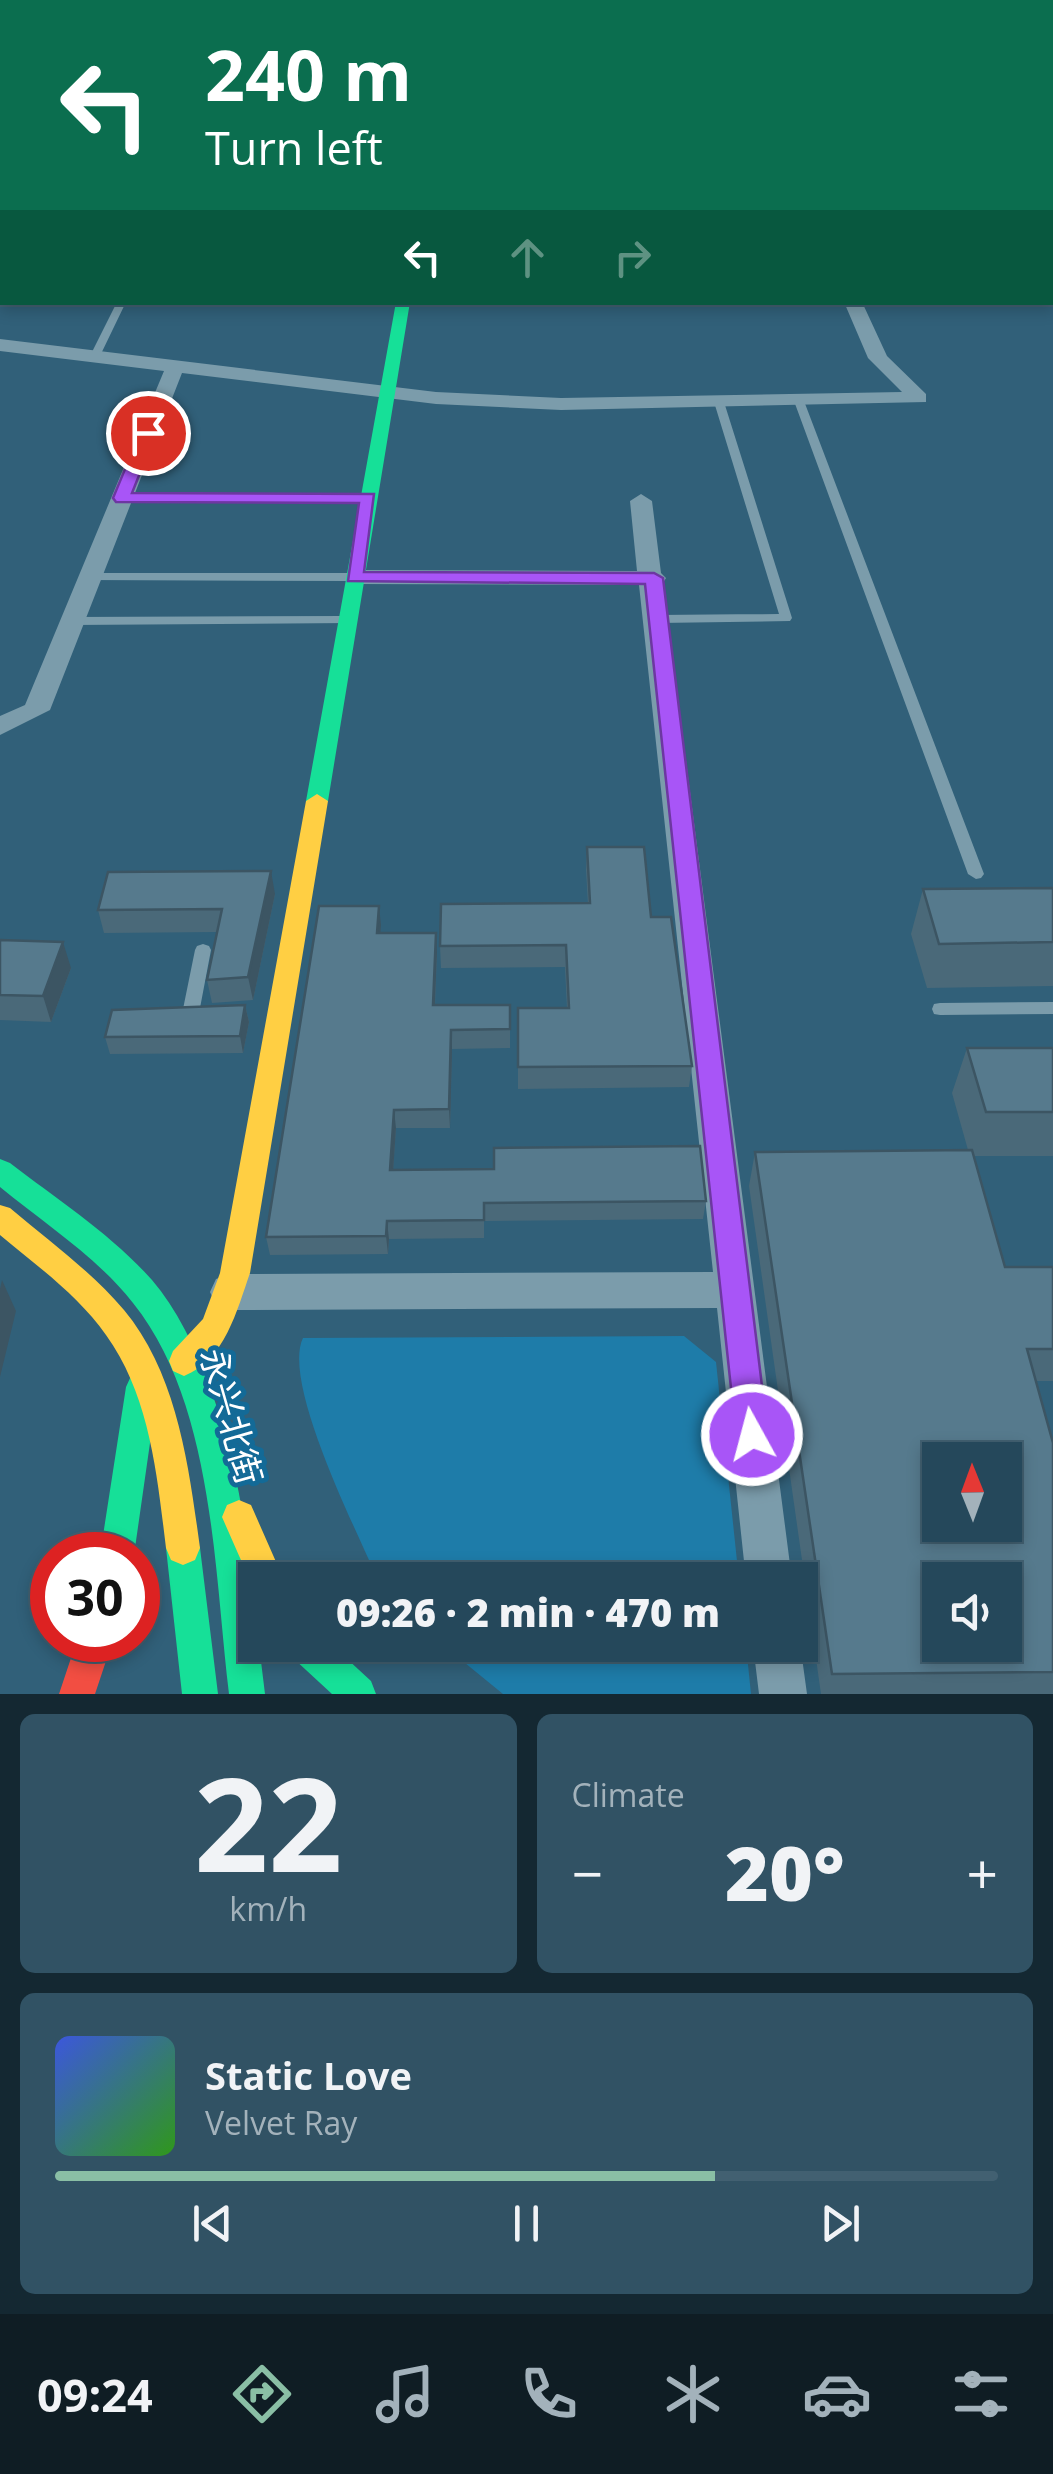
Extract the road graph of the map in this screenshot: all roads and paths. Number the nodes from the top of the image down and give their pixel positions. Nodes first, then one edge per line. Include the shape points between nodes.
1 (120, 305) edge
2 (402, 305) edge
3 (855, 305) edge
4 (0, 346) edge
5 (94, 358) junction
6 (174, 368) junction
7 (387, 393) junction
8 (799, 401) junction
9 (720, 402) junction
10 (122, 498) junction
11 (368, 498) junction
12 (641, 501) dead end
13 (90, 576) junction
14 (354, 578) junction
15 (654, 578) junction
16 (658, 619) junction
17 (346, 620) junction
18 (72, 621) junction
19 (0, 726) edge
20 (976, 874) dead end
21 (203, 950) dead end
22 (940, 1008) dead end
23 (1053, 1008) edge
24 (226, 1014) edge
25 (0, 1171) edge
26 (0, 1217) edge
27 (734, 1290) junction
28 (230, 1292) junction
29 (184, 1362) junction
30 (144, 1371) junction
31 (213, 1453) junction
32 (120, 1532) edge
33 (259, 1562) edge
34 (768, 1562) edge
35 (88, 1662) edge
36 (324, 1662) edge
37 (779, 1662) edge
38 (78, 1694) edge
39 (200, 1694) edge
40 (247, 1694) edge
41 (358, 1694) edge
42 (783, 1694) edge

1 - 5 lane
2 - 7 street
3 - 8 street via 878,358 919,398
4 - 5 street
5 - 6 street
6 - 7 street
6 - 10 street
7 - 9 street via 561,404
7 - 11 street
8 - 9 street
8 - 20 lane
9 - 16 lane via 786,618
10 - 11 lane
10 - 13 street
11 - 14 street
12 - 15 street
13 - 14 lane
13 - 18 street
14 - 15 street
14 - 17 street
15 - 16 street
16 - 27 street
17 - 18 lane
17 - 28 street via 270,1014
18 - 19 street via 36,710
21 - 24 lane via 190,1014
22 - 23 lane
25 - 29 street, 永兴北街 via 126,1275 157,1311
26 - 30 street via 96,1299
27 - 28 street
27 - 34 street
28 - 29 street via 215,1328
29 - 31 street, 永兴北街
30 - 32 street
30 - 39 street via 172,1466
31 - 33 street
31 - 40 street, 永兴北街
35 - 38 street
36 - 41 street
37 - 42 street

